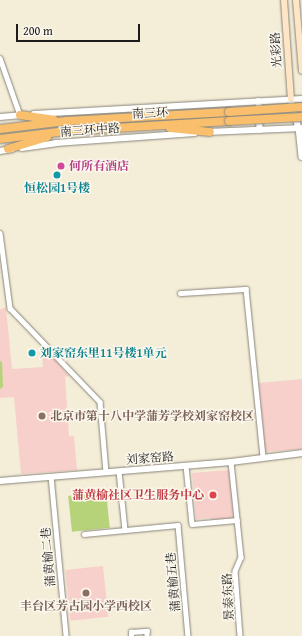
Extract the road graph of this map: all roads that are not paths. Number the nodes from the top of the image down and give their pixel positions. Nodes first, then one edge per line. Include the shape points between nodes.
1 (284, 0) edge
2 (296, 0) edge
3 (0, 58) edge
4 (302, 71) edge
5 (291, 99) junction
6 (302, 99) edge
7 (259, 101) junction
8 (302, 107) edge
9 (20, 115) junction
10 (302, 117) edge
11 (0, 118) edge
12 (66, 122) junction
13 (146, 126) junction
14 (301, 128) edge
15 (0, 129) edge
16 (260, 130) junction
17 (67, 131) junction
18 (210, 132) junction
19 (0, 139) edge
20 (4, 150) edge
21 (302, 157) edge
22 (0, 233) edge
23 (180, 293) dead end
24 (302, 453) edge
25 (263, 457) junction
26 (231, 462) junction
27 (186, 466) junction
28 (119, 471) junction
29 (106, 472) junction
30 (51, 476) junction
31 (0, 480) edge
32 (237, 520) junction
33 (125, 530) junction
34 (84, 534) dead end
35 (66, 636) edge
36 (131, 636) edge
37 (147, 636) edge
38 (188, 636) edge
39 (240, 636) edge

1 - 5 main road, 光彩路
2 - 4 main road, 光彩路
3 - 9 street
5 - 6 street, 南三环中路
5 - 7 street, 南三环中路
5 - 14 street
7 - 9 street, 南三环中路
7 - 16 street
8 - 12 highway, 南三环, bridge
9 - 11 street, 南三环中路
9 - 12 highway
10 - 13 highway, 南三环, bridge
12 - 15 highway, 南三环
13 - 17 highway, 南三环
13 - 18 highway
14 - 16 street, 南三环中路
14 - 21 street
16 - 18 street, 南三环中路
17 - 19 highway, 南三环
17 - 20 highway
18 - 20 street, 南三环中路 via 56,143
22 - 29 street via 10,308 100,402
23 - 25 street via 246,289
24 - 25 street, 刘家窑路
25 - 26 street, 刘家窑路
26 - 27 street, 刘家窑路
26 - 32 street, 景泰东路
27 - 28 street, 刘家窑路
27 - 32 street via 192,524
28 - 29 street, 刘家窑路
28 - 33 street
29 - 30 street, 刘家窑路
30 - 31 street, 刘家窑路
30 - 35 street, 蒲黄榆二巷
32 - 39 street, 景泰东路 via 241,557 234,571
33 - 34 street
33 - 38 street, 蒲黄榆五巷 via 178,525
36 - 37 street via 131,632 146,631

